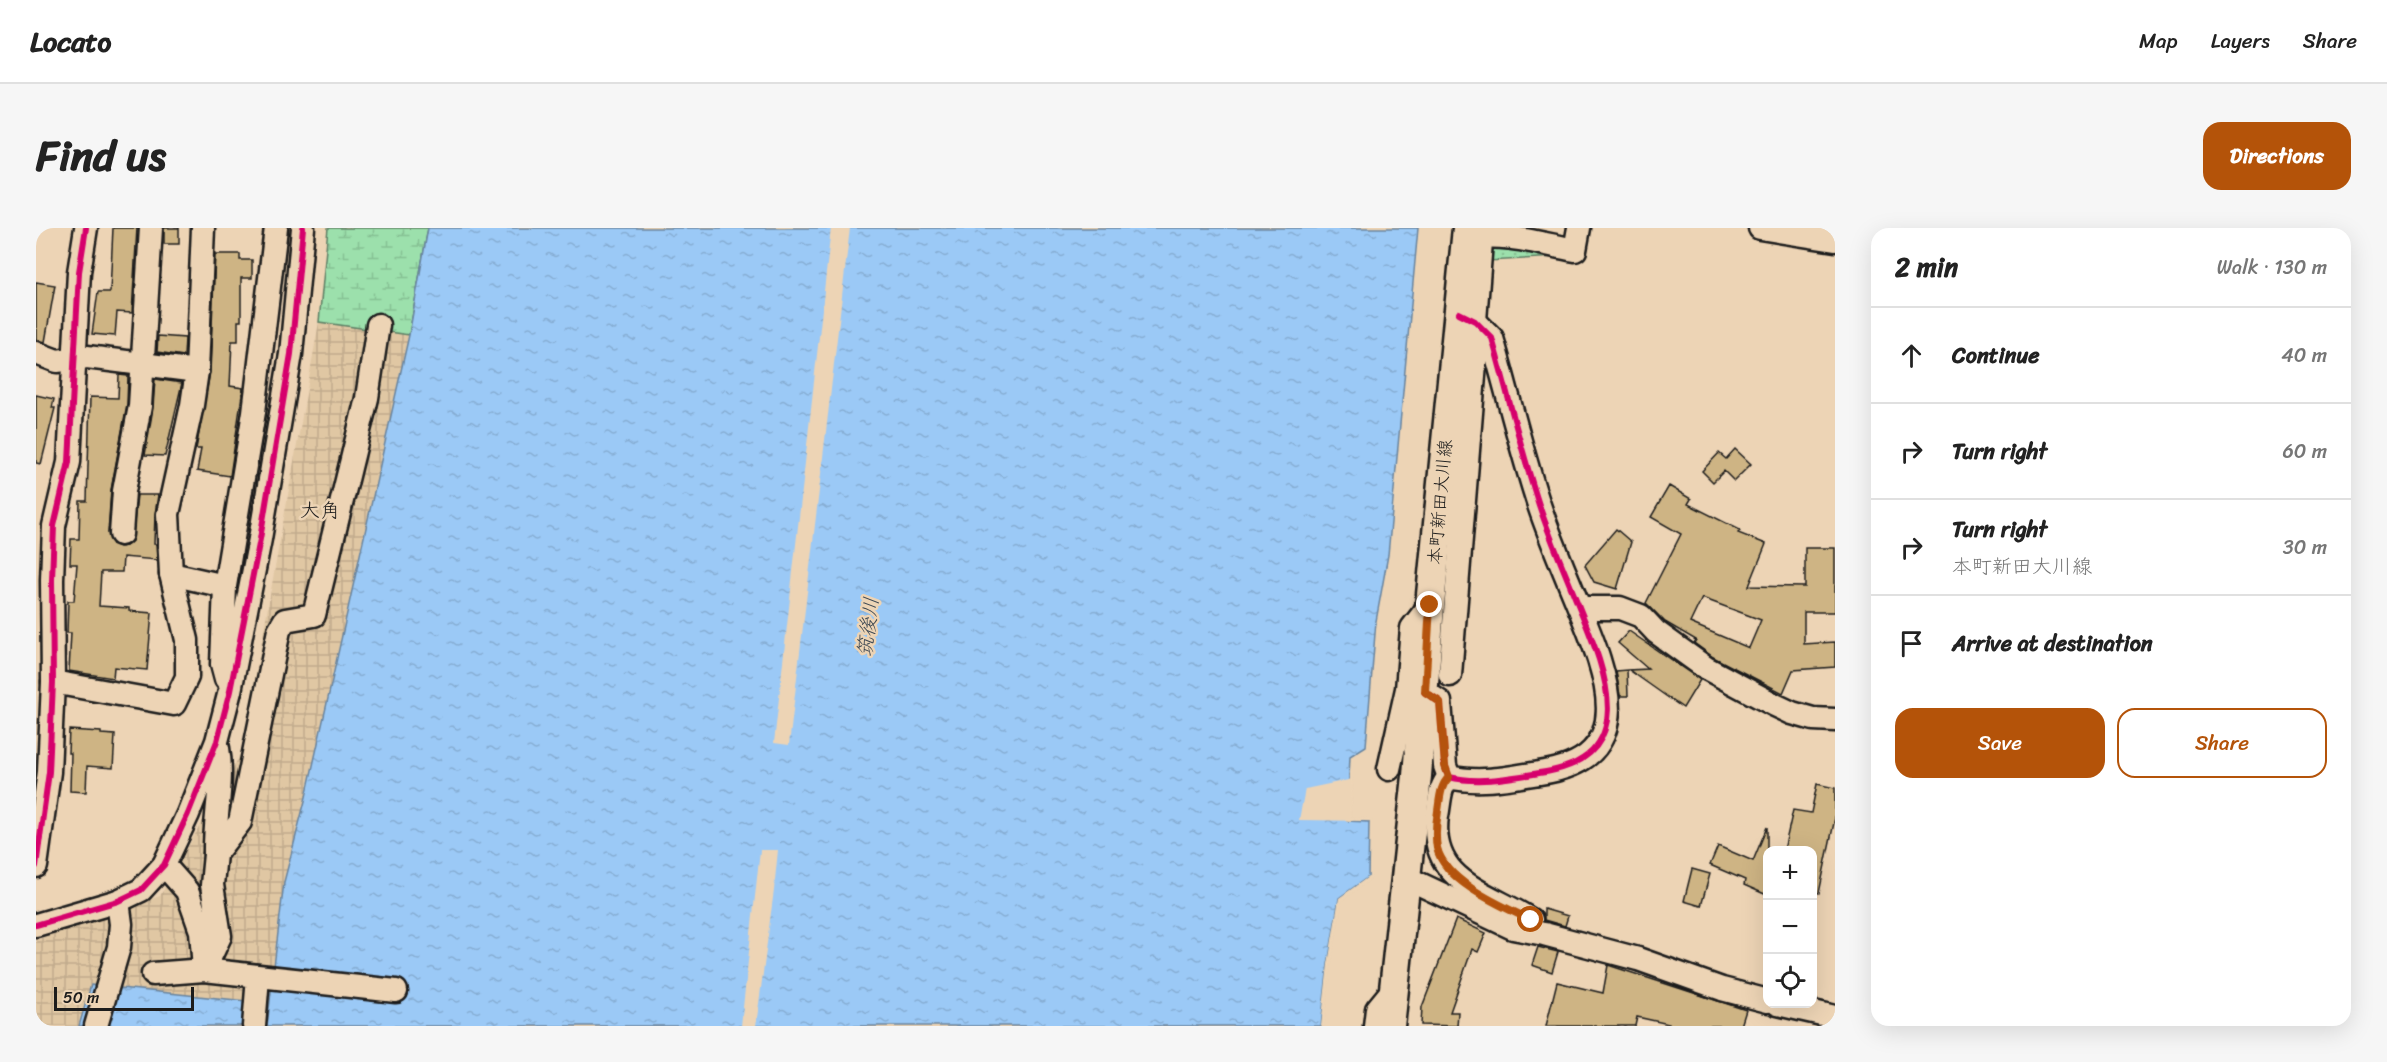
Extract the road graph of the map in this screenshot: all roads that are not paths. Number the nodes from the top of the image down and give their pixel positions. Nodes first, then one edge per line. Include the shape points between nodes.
1 (86, 228) edge
2 (151, 228) edge
3 (203, 228) edge
4 (276, 228) edge
5 (303, 228) edge
6 (1579, 228) edge
7 (1760, 228) edge
8 (1474, 233) edge
9 (1835, 240) edge
10 (1467, 317) junction
11 (378, 325) dead end
12 (36, 353) edge
13 (76, 358) junction
14 (144, 363) junction
15 (197, 370) junction
16 (121, 534) dead end
17 (171, 574) junction
18 (225, 586) junction
19 (1430, 605) junction
20 (1580, 608) junction
21 (36, 654) edge
22 (1450, 675) dead end
23 (53, 676) junction
24 (230, 692) junction
25 (1425, 692) junction
26 (1835, 720) edge
27 (217, 741) junction
28 (1389, 770) dead end
29 (1449, 777) junction
30 (215, 854) junction
31 (164, 865) junction
32 (36, 866) edge
33 (1407, 878) junction
34 (118, 901) junction
35 (36, 926) edge
36 (1529, 931) junction
37 (204, 970) junction
38 (153, 974) dead end
39 (258, 977) junction
40 (1395, 987) junction
41 (396, 991) dead end
42 (1763, 1000) edge
43 (1796, 1008) edge
44 (1835, 1017) edge
45 (96, 1026) edge
46 (254, 1026) edge
47 (1375, 1026) edge
48 (1390, 1026) edge

1 - 13 street via 79,272
2 - 14 street
3 - 15 street
4 - 18 street via 255,412
5 - 24 street via 291,354
6 - 8 street via 1575,250
7 - 9 street
8 - 10 main road, 本町新田大川線
10 - 19 main road, 本町新田大川線
10 - 20 street via 1492,338 1539,504
10 - 22 street via 1474,363
11 - 30 street via 367,398 314,615 285,620 279,630 240,822
12 - 13 street via 57,361
13 - 14 street
13 - 23 street via 69,462 54,526
14 - 15 street
14 - 16 street
15 - 17 street via 168,514
17 - 18 street
17 - 23 street via 186,640 187,677 174,704
18 - 24 street via 222,664
19 - 25 main road, 本町新田大川線
19 - 28 street via 1412,628 1407,689
20 - 26 street via 1620,608 1641,616 1656,632 1706,668 1775,705 1813,719
20 - 29 street via 1600,657 1609,699 1605,728 1594,750 1580,761 1554,771 1499,779
21 - 23 street
23 - 32 street via 49,772
24 - 27 street
25 - 29 street via 1440,702
25 - 33 main road, 本町新田大川線
27 - 30 street via 221,765
27 - 31 street
29 - 36 street via 1442,784 1436,828 1438,849 1448,868 1466,884 1531,920
30 - 37 street via 212,885 220,936
31 - 34 street via 141,890
31 - 37 street via 190,901 201,931
33 - 36 street via 1513,928
33 - 40 main road, 本町新田大川線
34 - 35 street
34 - 45 street via 119,947
36 - 42 street via 1638,959 1722,990
37 - 38 street
37 - 39 street
39 - 41 street
39 - 46 street
40 - 47 street via 1377,1009
40 - 48 main road, 本町新田大川線
43 - 44 street

